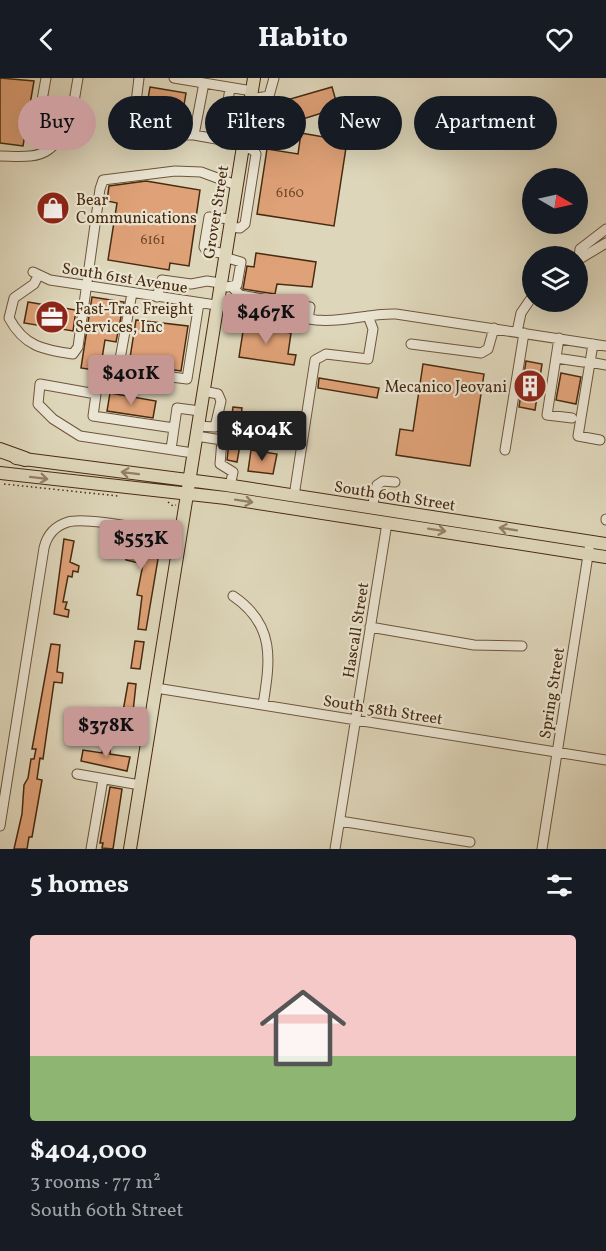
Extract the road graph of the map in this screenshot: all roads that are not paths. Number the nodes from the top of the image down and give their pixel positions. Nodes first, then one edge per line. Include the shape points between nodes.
1 (46, 78) edge
2 (78, 78) edge
3 (139, 78) edge
4 (174, 78) edge
5 (274, 78) edge
6 (204, 83) junction
7 (230, 88) junction
8 (252, 89) edge
9 (43, 96) edge
10 (75, 96) edge
11 (229, 96) edge
12 (194, 135) junction
13 (205, 137) edge
14 (48, 150) edge
15 (242, 150) edge
16 (253, 150) edge
17 (0, 156) edge
18 (236, 185) junction
19 (230, 223) junction
20 (606, 229) edge
21 (606, 243) edge
22 (584, 246) edge
23 (225, 255) junction
24 (588, 255) edge
25 (87, 286) junction
26 (224, 286) junction
27 (132, 293) junction
28 (157, 297) junction
29 (280, 302) junction
30 (199, 303) junction
31 (217, 304) junction
32 (244, 308) junction
33 (522, 312) edge
34 (280, 314) junction
35 (368, 316) junction
36 (303, 318) junction
37 (494, 328) junction
38 (521, 333) junction
39 (559, 338) junction
40 (411, 344) dead end
41 (593, 344) junction
42 (606, 346) edge
43 (556, 358) junction
44 (587, 362) junction
45 (606, 365) edge
46 (203, 391) junction
47 (200, 411) junction
48 (105, 418) junction
49 (572, 418) dead end
50 (174, 428) junction
51 (196, 431) junction
52 (102, 439) junction
53 (600, 440) dead end
54 (171, 449) junction
55 (0, 450) edge
56 (505, 450) dead end
57 (193, 453) junction
58 (0, 456) edge
59 (25, 459) junction
60 (0, 473) edge
61 (395, 482) dead end
62 (230, 486) junction
63 (187, 492) junction
64 (294, 496) junction
65 (372, 508) junction
66 (310, 511) junction
67 (387, 523) junction
68 (180, 535) junction
69 (606, 544) edge
70 (589, 548) junction
71 (606, 557) edge
72 (233, 596) dead end
73 (370, 627) junction
74 (522, 646) dead end
75 (156, 688) junction
76 (262, 705) junction
77 (356, 720) junction
78 (557, 753) junction
79 (606, 760) edge
80 (77, 774) dead end
81 (103, 779) junction
82 (140, 785) junction
83 (340, 821) junction
84 (0, 826) edge
85 (470, 842) dead end
86 (91, 849) edge
87 (130, 849) edge
88 (335, 849) edge
89 (542, 849) edge

1 - 9 street
2 - 10 street
3 - 12 street via 134,119 140,130 152,135
4 - 6 street
5 - 8 street via 269,96
6 - 7 street
6 - 12 street
7 - 8 street
7 - 11 street
12 - 13 street
14 - 17 street via 33,156
15 - 18 main road, Grover Street
16 - 19 street via 256,154 245,224 240,228
18 - 19 main road, Grover Street
18 - 25 street via 201,172 176,171 104,180
19 - 23 main road, Grover Street
19 - 23 street via 209,217 204,247
20 - 22 street
21 - 24 street
23 - 26 main road, Grover Street
23 - 26 street via 241,262 238,283
25 - 25 street, South 61st Avenue via 35,274 34,284 14,298 9,318 19,333 44,351 73,354
25 - 27 street, South 61st Avenue
26 - 28 street via 207,281 191,284 162,280
26 - 29 street via 240,295
26 - 31 main road, Grover Street
27 - 28 street, South 61st Avenue
27 - 30 street via 118,370 187,379
28 - 30 street, South 61st Avenue
29 - 34 street
29 - 36 street via 310,308
30 - 31 street, South 61st Avenue
31 - 32 street, South 61st Avenue
31 - 46 main road, Grover Street
32 - 34 street, South 61st Avenue
32 - 36 street via 246,317 293,326
33 - 38 street
34 - 36 street, South 61st Avenue
35 - 36 street, South 61st Avenue via 338,322
35 - 37 street, South 61st Avenue via 396,314
35 - 64 street via 372,338 368,359 326,354 315,360
37 - 38 street, South 61st Avenue
37 - 40 street via 488,349 481,353
38 - 39 street, South 61st Avenue
38 - 56 street
39 - 41 street, South 61st Avenue
39 - 43 street
41 - 42 street, South 61st Avenue
41 - 44 street
43 - 44 street
43 - 49 street via 547,415
44 - 45 street
44 - 53 street via 578,436
46 - 47 main road, Grover Street
46 - 51 street via 218,394 221,400 215,427
47 - 50 street via 177,408
47 - 51 main road, Grover Street
48 - 50 street
48 - 52 street
48 - 52 street via 93,416 96,394 40,384 38,404 53,419 80,436
50 - 54 street
51 - 57 main road, Grover Street
51 - 62 street via 222,440 220,464 233,472
52 - 54 street
54 - 57 street
55 - 59 highway
57 - 63 main road, Grover Street
58 - 59 main road, South 60th Street
63 -> 59 main road, South 60th Street
60 -> 63 main road, South 60th Street
61 - 65 street via 377,485
62 - 63 main road, South 60th Street
62 - 64 main road, South 60th Street
63 -> 66 main road, South 60th Street
63 - 68 main road, Grover Street
64 - 65 main road, South 60th Street
65 - 66 main road via 366,513 330,508
70 -> 65 main road, South 60th Street
66 - 67 main road, South 60th Street
67 -> 70 main road, South 60th Street
67 - 73 street, Hascall Street
68 - 75 main road, Grover Street
68 - 84 street via 80,520 59,526 48,537
69 - 70 main road, South 60th Street
70 - 71 main road, South 60th Street
70 - 78 street, Spring Street
72 - 76 street via 251,610 268,646 270,660
73 - 74 street via 474,645
73 - 77 street, Hascall Street
75 - 76 street, South 58th Street
75 - 82 main road, Grover Street
76 - 77 street, South 58th Street
77 - 78 street, South 58th Street
77 - 83 street, Hascall Street
78 - 79 street, South 58th Street
78 - 89 street, Spring Street
80 - 81 street
81 - 82 street
81 - 86 street
82 - 87 main road, Grover Street
83 - 85 street
83 - 88 street, Hascall Street

